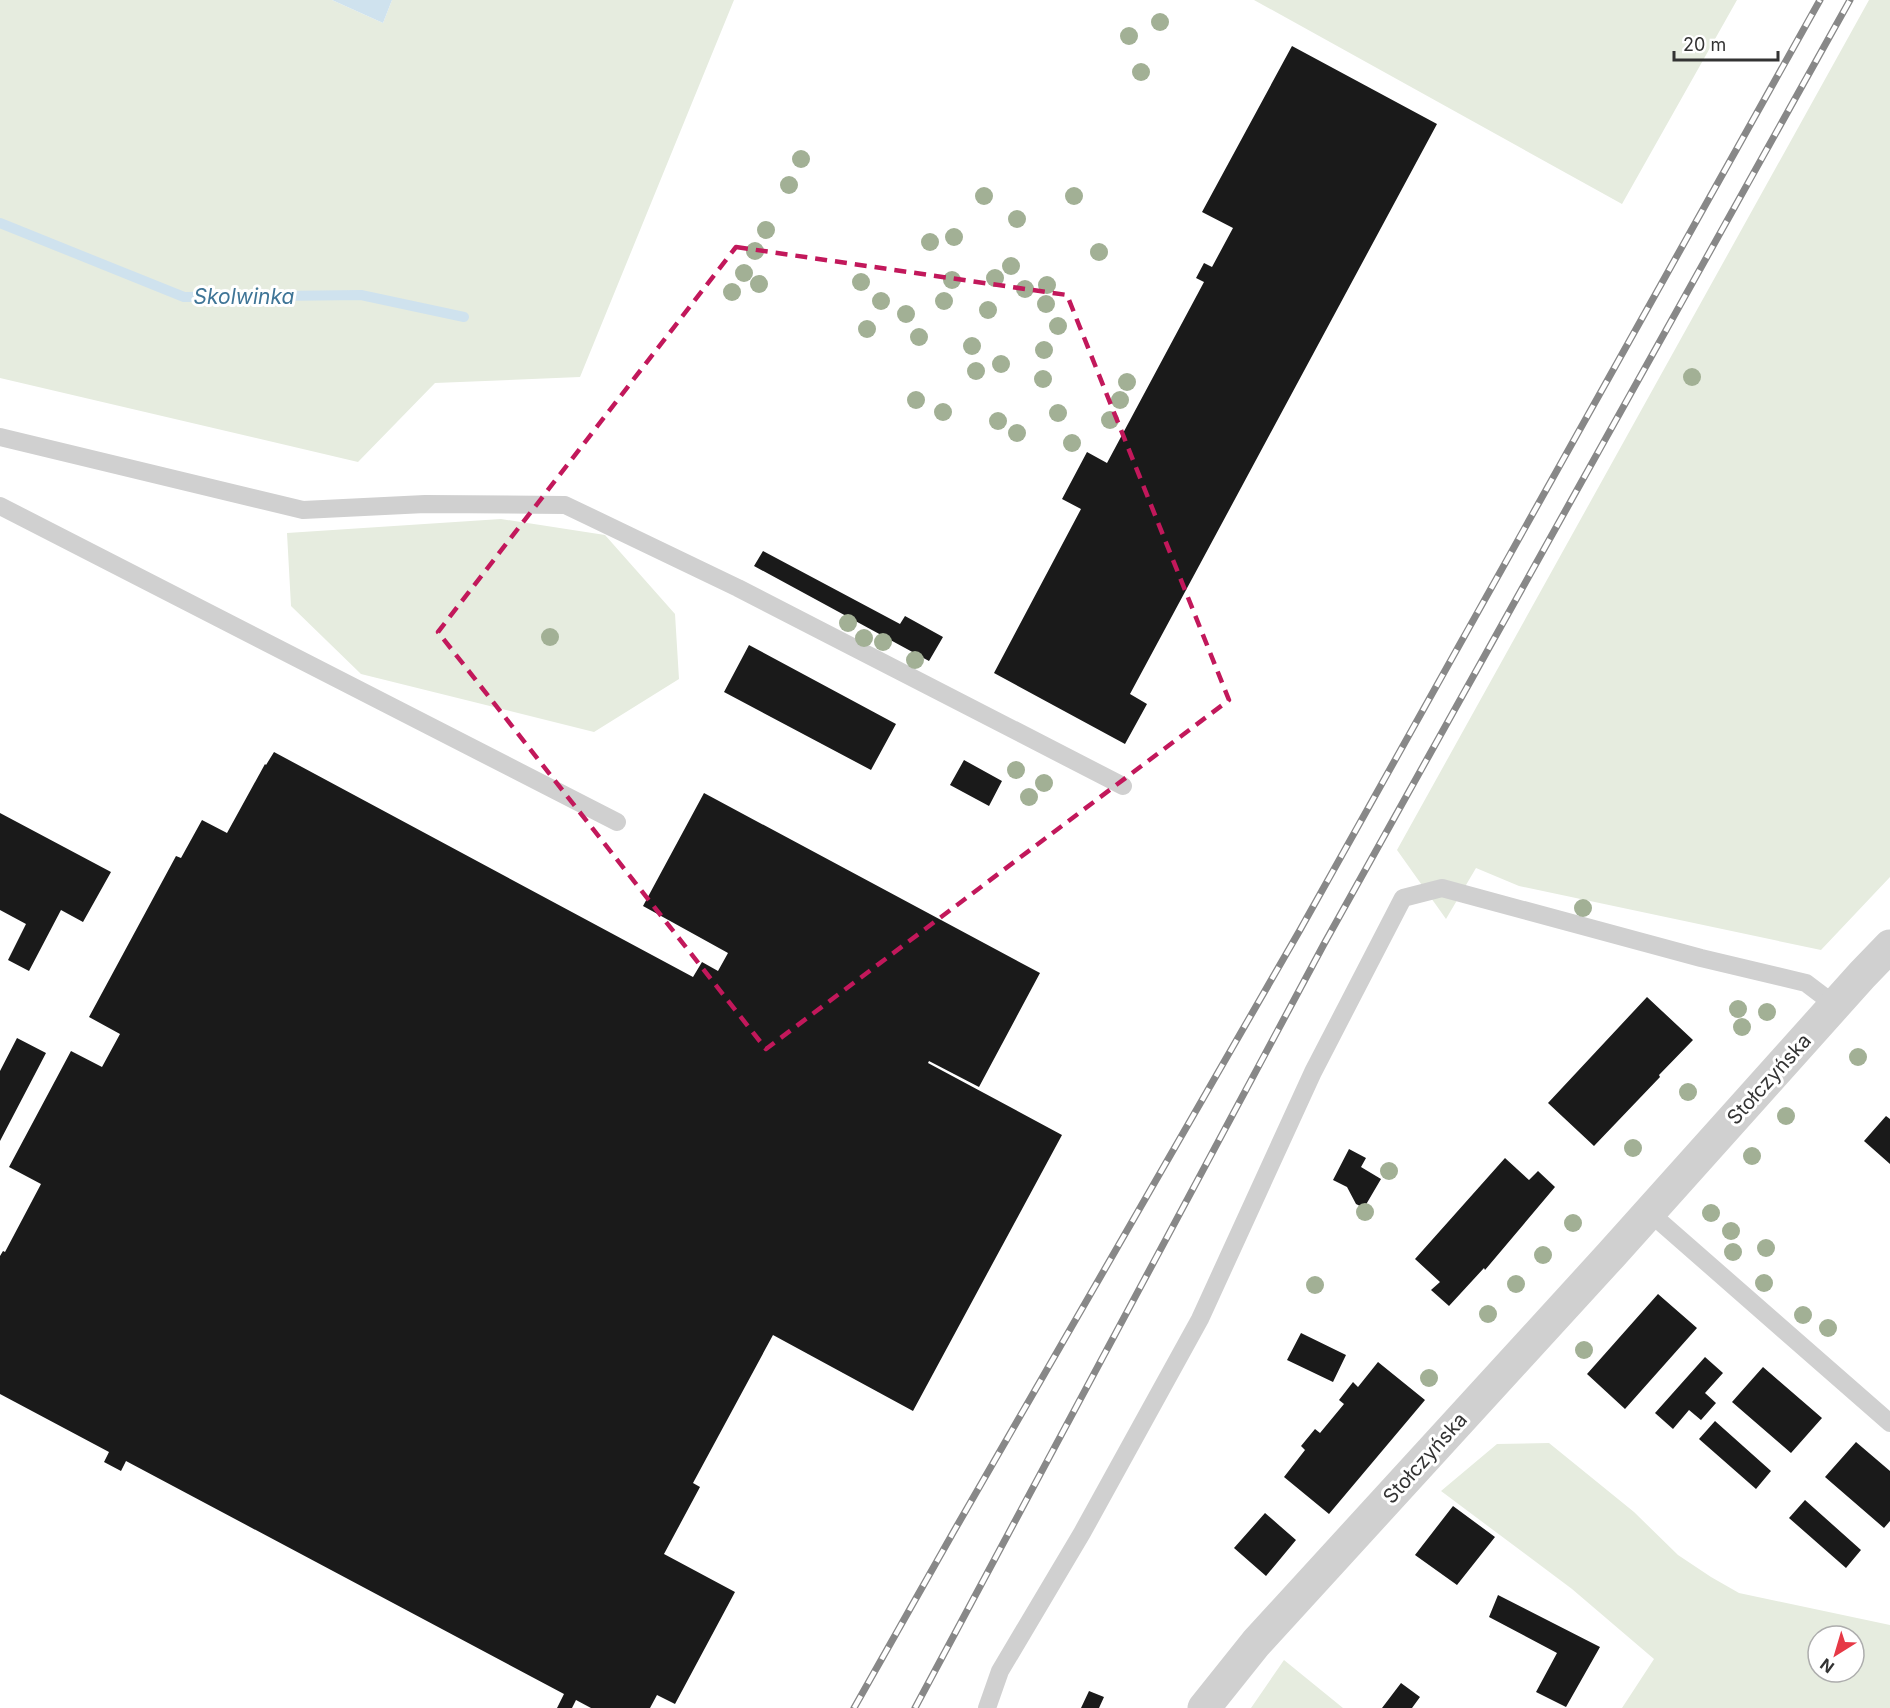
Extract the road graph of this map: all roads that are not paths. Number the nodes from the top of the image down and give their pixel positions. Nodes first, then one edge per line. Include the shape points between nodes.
1 (0, 437) edge
2 (0, 506) edge
3 (1123, 786) dead end
4 (617, 822) dead end
5 (1890, 946) edge
6 (1835, 1005) junction
7 (1649, 1212) junction
8 (1890, 1423) edge
9 (987, 1708) edge
10 (1204, 1708) edge

1 - 3 lane via 303,510 425,504 565,504 738,588
2 - 4 lane
5 - 6 street, Stołczyńska
6 - 7 street, Stołczyńska
6 - 9 lane via 1806,983 1442,888 1403,898 1313,1072 1200,1319 1082,1533 1000,1671
7 - 8 lane
7 - 10 street, Stołczyńska via 1256,1643

